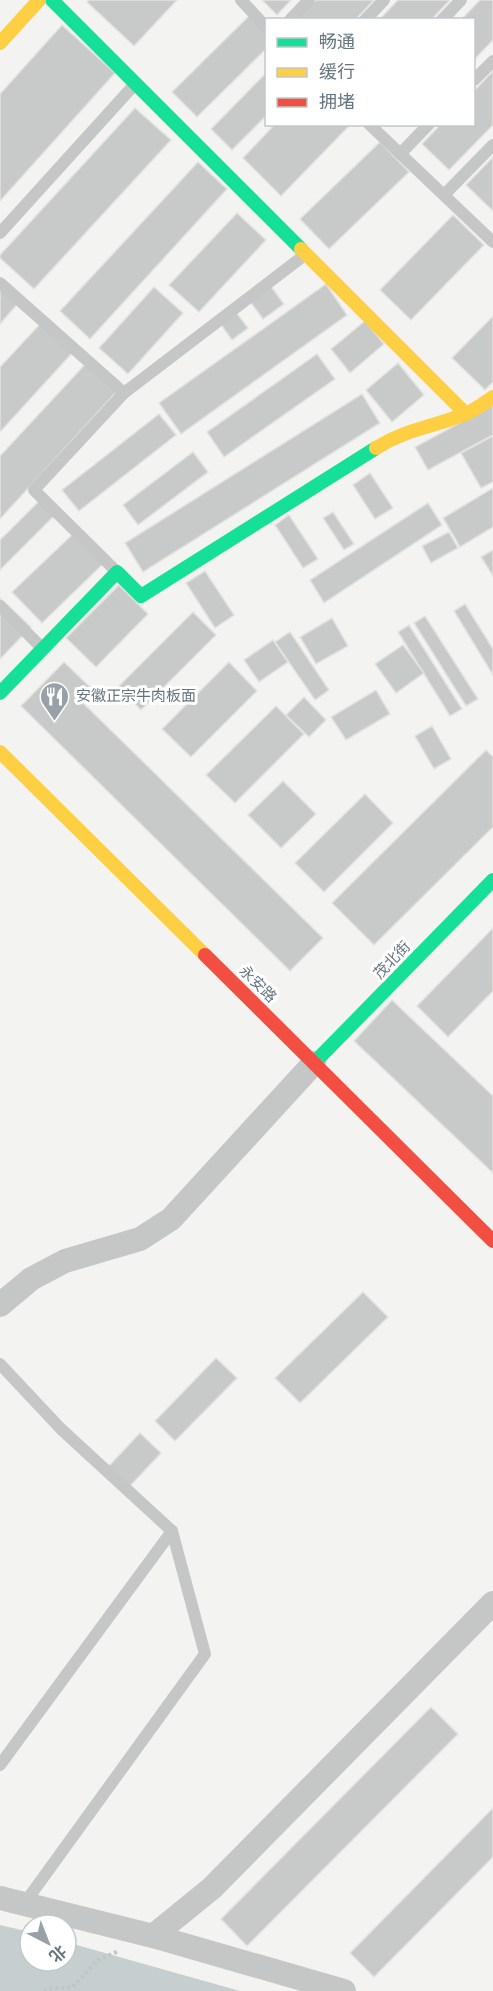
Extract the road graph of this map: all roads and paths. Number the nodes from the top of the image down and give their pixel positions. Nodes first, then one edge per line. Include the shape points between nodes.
1 (39, 0) edge
2 (52, 0) edge
3 (241, 0) edge
4 (309, 0) edge
5 (384, 0) edge
6 (462, 0) edge
7 (292, 18) edge
8 (367, 18) edge
9 (444, 18) edge
10 (265, 25) edge
11 (0, 43) edge
12 (493, 61) edge
13 (475, 79) edge
14 (136, 83) junction
15 (371, 126) edge
16 (427, 126) edge
17 (493, 145) edge
18 (400, 154) junction
19 (444, 195) junction
20 (0, 233) edge
21 (491, 235) edge
22 (307, 254) junction
23 (0, 283) edge
24 (124, 393) junction
25 (493, 397) edge
26 (466, 414) junction
27 (117, 572) junction
28 (0, 606) edge
29 (43, 649) junction
30 (0, 693) edge
31 (0, 752) edge
32 (493, 880) edge
33 (314, 1063) junction
34 (493, 1240) edge
35 (0, 1305) edge
36 (0, 1364) edge
37 (172, 1531) junction
38 (493, 1604) edge
39 (0, 1765) edge
40 (0, 1898) edge
41 (24, 1904) junction
42 (153, 1936) junction
43 (44, 1991) edge
44 (344, 1991) edge

1 - 11 street
2 - 14 street
3 - 10 lane
4 - 7 lane
5 - 8 lane
6 - 9 lane
12 - 13 lane
14 - 20 lane
14 - 22 street
15 - 18 lane
16 - 18 lane
17 - 19 lane
18 - 19 lane
19 - 21 lane
22 - 24 lane
22 - 26 street
23 - 24 lane
24 - 27 lane via 34,490
25 - 26 street
26 - 27 street via 388,440 141,596
27 - 29 street
28 - 29 lane
29 - 30 street
31 - 33 street, 永安路
32 - 33 street, 茂北街
33 - 34 street, 永安路
33 - 35 street via 171,1219 140,1239 66,1262 30,1279
36 - 37 lane via 61,1429
37 - 39 lane
37 - 41 lane via 205,1654
38 - 42 street via 212,1888
40 - 41 street
41 - 42 street
42 - 43 path via 98,1960 73,1987
42 - 44 street

